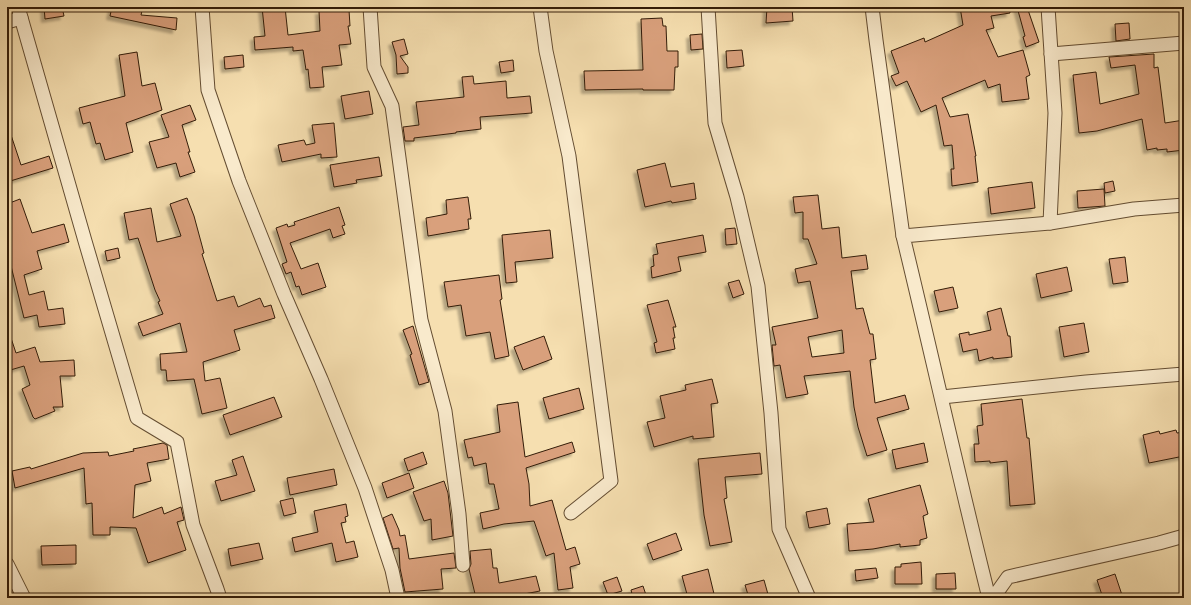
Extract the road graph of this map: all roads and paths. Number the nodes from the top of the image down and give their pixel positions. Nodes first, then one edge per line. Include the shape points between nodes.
1 (202, 7) edge
2 (370, 7) edge
3 (540, 7) edge
4 (708, 7) edge
5 (872, 7) edge
6 (1048, 7) edge
7 (20, 12) edge
8 (7, 22) edge
9 (1184, 43) edge
10 (1051, 54) junction
11 (1184, 205) edge
12 (1050, 223) junction
13 (904, 236) junction
14 (1184, 374) edge
15 (942, 396) junction
16 (571, 513) dead end
17 (1184, 536) edge
18 (7, 564) edge
19 (463, 565) dead end
20 (24, 598) edge
21 (220, 598) edge
22 (398, 598) edge
23 (809, 598) edge
24 (989, 598) edge
25 (993, 598) edge

1 - 22 street via 208,90 239,181 365,488 392,570
2 - 19 street via 374,67 392,106 421,320 445,412
3 - 16 street via 546,51 569,156 611,480
4 - 23 street via 715,123 737,197 758,286 771,413 779,529
5 - 13 street
6 - 10 street
7 - 8 street
7 - 21 street via 137,418 177,442 193,525
9 - 10 street
10 - 12 street via 1055,113
11 - 12 street via 1134,209
12 - 13 street
13 - 15 street
14 - 15 street
15 - 24 street
17 - 25 street via 1159,544 1008,577
18 - 20 street

